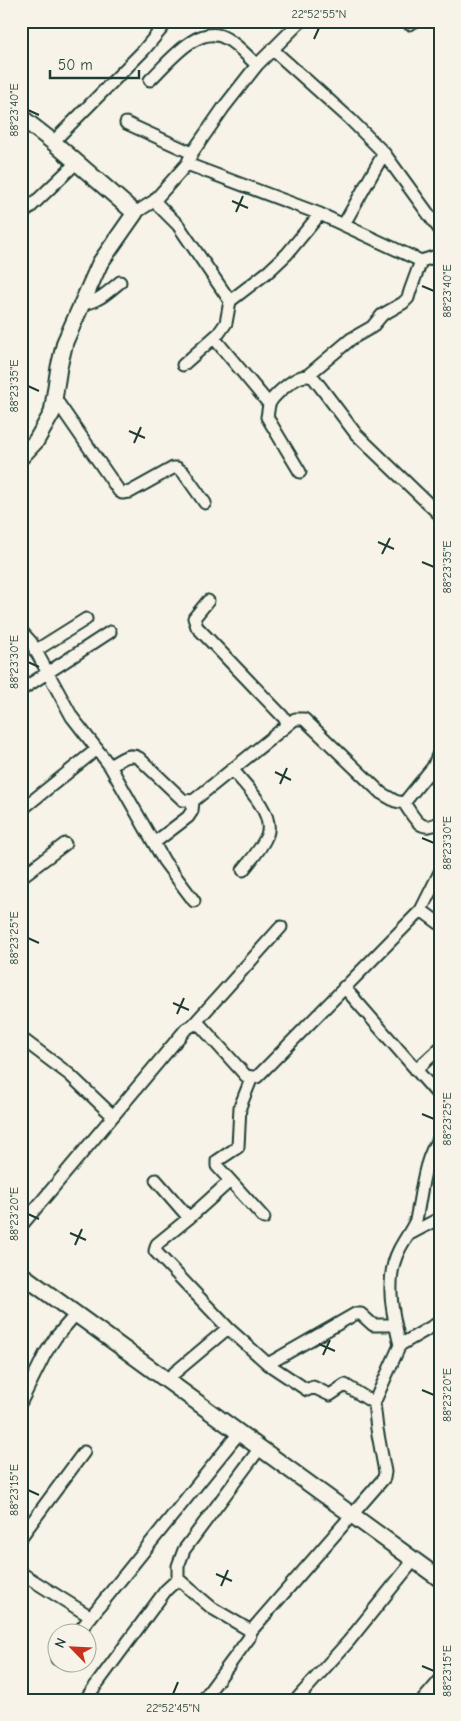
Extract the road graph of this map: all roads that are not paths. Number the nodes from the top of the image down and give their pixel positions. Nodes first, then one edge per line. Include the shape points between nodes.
1 (168, 21) edge
2 (301, 21) edge
3 (272, 49) junction
4 (257, 64) junction
5 (150, 80) dead end
6 (21, 117) edge
7 (126, 123) dead end
8 (53, 142) junction
9 (384, 153) junction
10 (190, 159) junction
11 (76, 163) junction
12 (154, 201) junction
13 (134, 213) junction
14 (320, 214) junction
15 (21, 216) edge
16 (344, 224) junction
17 (440, 230) edge
18 (440, 255) edge
19 (420, 261) junction
20 (120, 282) dead end
21 (230, 301) junction
22 (82, 304) junction
23 (214, 338) junction
24 (183, 365) dead end
25 (307, 376) junction
26 (54, 397) junction
27 (269, 404) junction
28 (21, 457) edge
29 (300, 472) dead end
30 (205, 504) dead end
31 (440, 515) edge
32 (208, 601) dead end
33 (86, 619) dead end
34 (21, 631) edge
35 (110, 632) dead end
36 (35, 650) junction
37 (48, 674) junction
38 (21, 690) edge
39 (288, 723) junction
40 (97, 749) junction
41 (440, 750) edge
42 (110, 766) junction
43 (432, 766) junction
44 (232, 769) junction
45 (440, 780) edge
46 (193, 801) junction
47 (404, 803) junction
48 (21, 810) edge
49 (440, 822) edge
50 (154, 843) junction
51 (65, 844) dead end
52 (243, 870) dead end
53 (440, 872) edge
54 (21, 876) edge
55 (194, 901) dead end
56 (421, 910) junction
57 (440, 924) edge
58 (281, 927) dead end
59 (344, 987) junction
60 (194, 1024) junction
61 (21, 1038) edge
62 (440, 1048) edge
63 (416, 1070) junction
64 (252, 1077) junction
65 (440, 1097) edge
66 (113, 1116) junction
67 (440, 1137) edge
68 (156, 1180) dead end
69 (230, 1181) junction
70 (190, 1218) junction
71 (264, 1218) dead end
72 (440, 1218) edge
73 (21, 1226) edge
74 (408, 1235) junction
75 (21, 1274) edge
76 (76, 1314) junction
77 (440, 1322) edge
78 (395, 1325) junction
79 (228, 1328) junction
80 (400, 1345) junction
81 (268, 1364) junction
82 (166, 1380) junction
83 (21, 1402) edge
84 (374, 1403) junction
85 (239, 1433) junction
86 (260, 1448) junction
87 (84, 1452) dead end
88 (351, 1515) junction
89 (21, 1536) edge
90 (414, 1560) junction
91 (21, 1573) edge
92 (178, 1579) junction
93 (440, 1579) edge
94 (91, 1617) junction
95 (85, 1624) edge
96 (251, 1631) junction
97 (440, 1680) edge
98 (85, 1700) edge
99 (203, 1700) edge
100 (296, 1700) edge
101 (423, 1700) edge

1 - 8 street via 137,58
2 - 3 street
3 - 4 street
3 - 9 street
4 - 5 street via 227,39 218,34 207,35 191,41
4 - 10 street
6 - 8 street
7 - 10 street
8 - 11 street
9 - 16 street
9 - 17 street
10 - 12 street
10 - 14 street
11 - 13 street
11 - 15 street
12 - 13 street
12 - 21 street via 178,225
13 - 22 street via 100,263
14 - 16 street
14 - 21 street via 287,254
16 - 19 street
18 - 19 street
19 - 25 street via 403,302 382,315 372,327 351,339
20 - 22 street via 99,299
21 - 23 street via 226,323
22 - 26 street via 65,342
23 - 24 street
23 - 27 street
25 - 27 street via 300,377 275,395
25 - 31 street via 313,377 356,434
26 - 28 street via 52,413 45,426
26 - 30 street via 119,491 130,492 177,468
27 - 29 street via 268,417
32 - 39 street via 194,618 197,627
33 - 36 street
34 - 36 street
35 - 37 street
36 - 37 street
37 - 38 street
37 - 40 street via 72,717
39 - 44 street
39 - 47 street via 304,719 381,793
40 - 42 street
40 - 48 street
41 - 43 street
42 - 46 street via 135,755 182,800
42 - 50 street
43 - 45 street
43 - 47 street
44 - 46 street
44 - 52 street via 259,802 268,826 261,846
46 - 50 street via 188,817
47 - 49 street via 426,828
50 - 55 street via 164,862
51 - 54 street
53 - 56 street
56 - 57 street
56 - 59 street
58 - 60 street
59 - 63 street
59 - 64 street via 257,1076
60 - 64 street via 201,1026 246,1076
60 - 66 street via 186,1029
61 - 66 street via 70,1075
62 - 63 street
63 - 65 street
64 - 69 street via 240,1106 238,1147 217,1161 217,1166
66 - 73 street
67 - 74 street via 428,1158 416,1220
68 - 70 street
69 - 70 street
69 - 71 street
70 - 79 street via 157,1244 155,1251
72 - 74 street
74 - 78 street via 392,1270 390,1288
75 - 76 street
76 - 82 street
76 - 83 street via 45,1354
77 - 80 street
78 - 80 street
78 - 81 street via 373,1325 361,1314 355,1314
79 - 81 street
79 - 82 street
80 - 84 street
81 - 84 street via 307,1390 313,1387 330,1396 345,1385
82 - 85 street
84 - 88 street via 386,1472
85 - 86 street
85 - 94 street
86 - 88 street
86 - 92 street via 184,1550 178,1566
87 - 89 street
88 - 90 street
88 - 96 street
90 - 93 street
90 - 100 street
91 - 94 street
92 - 96 street via 212,1608
92 - 98 street via 166,1590
94 - 95 street
96 - 99 street
97 - 101 street

